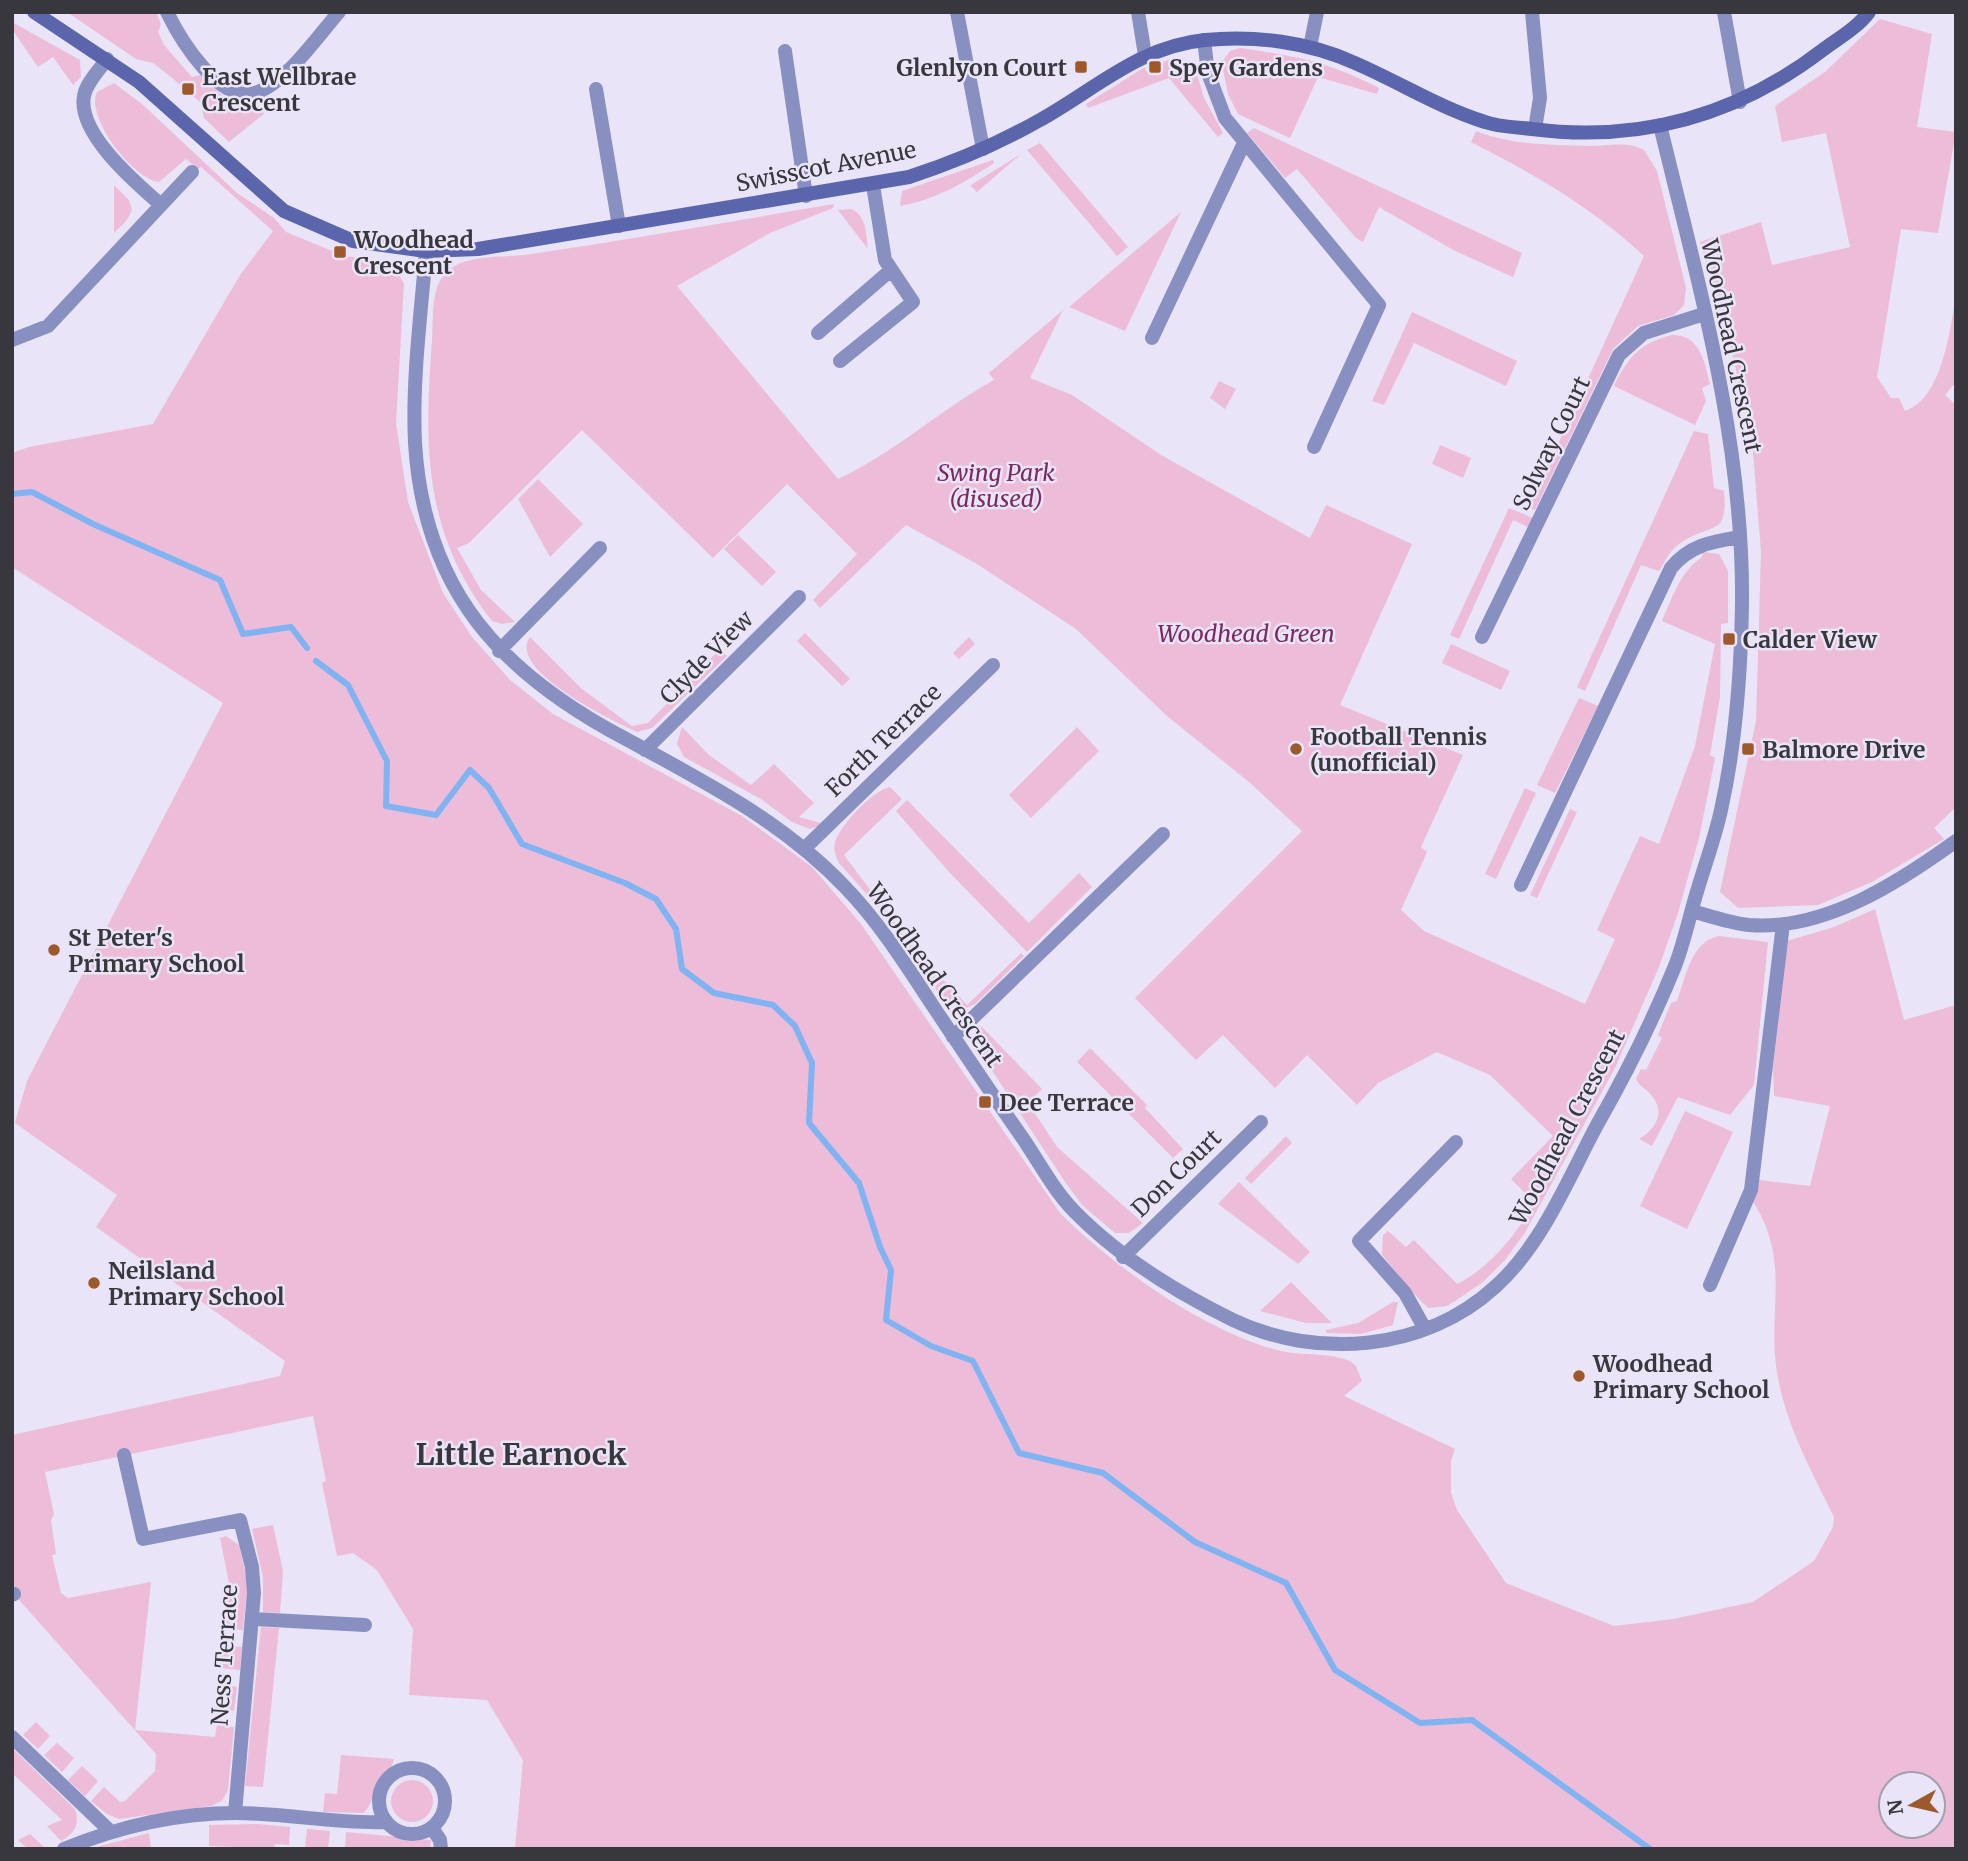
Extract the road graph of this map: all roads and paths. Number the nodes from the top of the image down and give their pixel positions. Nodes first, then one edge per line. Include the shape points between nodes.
1 (34, 12) edge
2 (167, 12) edge
3 (339, 12) edge
4 (957, 12) edge
5 (1138, 12) edge
6 (1317, 12) edge
7 (1532, 12) edge
8 (1724, 12) edge
9 (1869, 12) edge
10 (1204, 40) junction
11 (1310, 47) junction
12 (785, 51) dead end
13 (1145, 55) junction
14 (107, 59) junction
15 (596, 89) dead end
16 (1740, 102) junction
17 (1660, 125) junction
18 (1535, 129) junction
19 (1244, 143) junction
20 (983, 149) junction
21 (192, 172) dead end
22 (873, 185) junction
23 (806, 196) junction
24 (160, 204) junction
25 (619, 226) junction
26 (426, 251) junction
27 (891, 270) junction
28 (1704, 314) junction
29 (818, 333) dead end
30 (1153, 338) dead end
31 (12, 340) edge
32 (840, 361) dead end
33 (1314, 447) dead end
34 (1740, 537) junction
35 (600, 548) dead end
36 (799, 597) dead end
37 (1482, 637) dead end
38 (499, 651) junction
39 (993, 665) dead end
40 (645, 750) junction
41 (1163, 835) dead end
42 (1956, 841) edge
43 (805, 848) junction
44 (1521, 885) dead end
45 (1692, 911) junction
46 (1783, 924) junction
47 (953, 1037) junction
48 (1261, 1122) dead end
49 (1456, 1142) dead end
50 (1124, 1256) junction
51 (1710, 1285) dead end
52 (1425, 1329) junction
53 (124, 1455) dead end
54 (252, 1619) junction
55 (365, 1625) dead end
56 (12, 1737) edge
57 (235, 1813) junction
58 (386, 1822) junction
59 (432, 1828) junction
60 (109, 1830) junction
61 (64, 1849) edge
62 (441, 1849) edge

1 - 14 street, Swisscot Avenue
2 - 3 street via 179,37 215,80 231,91 255,94 277,80
4 - 20 street
5 - 13 street
6 - 11 street
7 - 18 street via 1540,97
8 - 16 street
9 - 16 street, Swisscot Avenue via 1803,65
10 - 11 street, Swisscot Avenue
10 - 13 street, Swisscot Avenue
10 - 19 street via 1215,97
11 - 18 street, Swisscot Avenue via 1353,61 1488,123
12 - 23 street
13 - 20 street, Swisscot Avenue via 1044,119
14 - 24 street via 83,95 85,114 93,134
14 - 26 street, Swisscot Avenue via 284,211 353,241
15 - 25 street
16 - 17 street, Swisscot Avenue
17 - 18 street, Swisscot Avenue via 1567,134
17 - 28 street, Woodhead Crescent
19 - 30 street
19 - 33 street via 1379,305
20 - 22 street, Swisscot Avenue
21 - 24 street
22 - 23 street, Swisscot Avenue
22 - 27 street via 885,260
23 - 25 street, Swisscot Avenue
24 - 31 street via 48,326
25 - 26 street, Swisscot Avenue via 528,243
26 - 38 street, Woodhead Crescent via 415,428 424,504 459,592 474,621
27 - 29 street
27 - 32 street via 913,302
28 - 34 street, Woodhead Crescent via 1725,399
28 - 37 street, Solway Court via 1644,333 1619,355
34 - 44 street via 1685,552 1671,568
34 - 45 street, Woodhead Crescent via 1742,603 1736,706 1721,808
35 - 38 street
36 - 40 street, Clyde View
38 - 40 street, Woodhead Crescent via 570,709
39 - 43 street, Forth Terrace
40 - 43 street, Woodhead Crescent via 732,796
41 - 47 street
42 - 46 street via 1913,871 1856,901
43 - 47 street, Woodhead Crescent via 848,889 887,937
45 - 46 street via 1748,925
45 - 52 street, Woodhead Crescent via 1678,960 1619,1085 1547,1219 1499,1284 1463,1311
46 - 51 street via 1751,1190
47 - 50 street, Woodhead Crescent via 1070,1208
48 - 50 street, Don Court
49 - 52 street via 1359,1241 1405,1293
50 - 52 street, Woodhead Crescent via 1264,1334 1310,1344 1368,1345
53 - 54 street, Ness Terrace via 142,1539 240,1520 252,1567
54 - 55 street
54 - 57 street, Ness Terrace
56 - 60 street
57 - 58 street
57 - 60 street
58 - 59 street via 403,1833
58 - 59 street via 379,1801 386,1781 415,1768 434,1777 444,1795 441,1817
59 - 62 street
60 - 61 street

